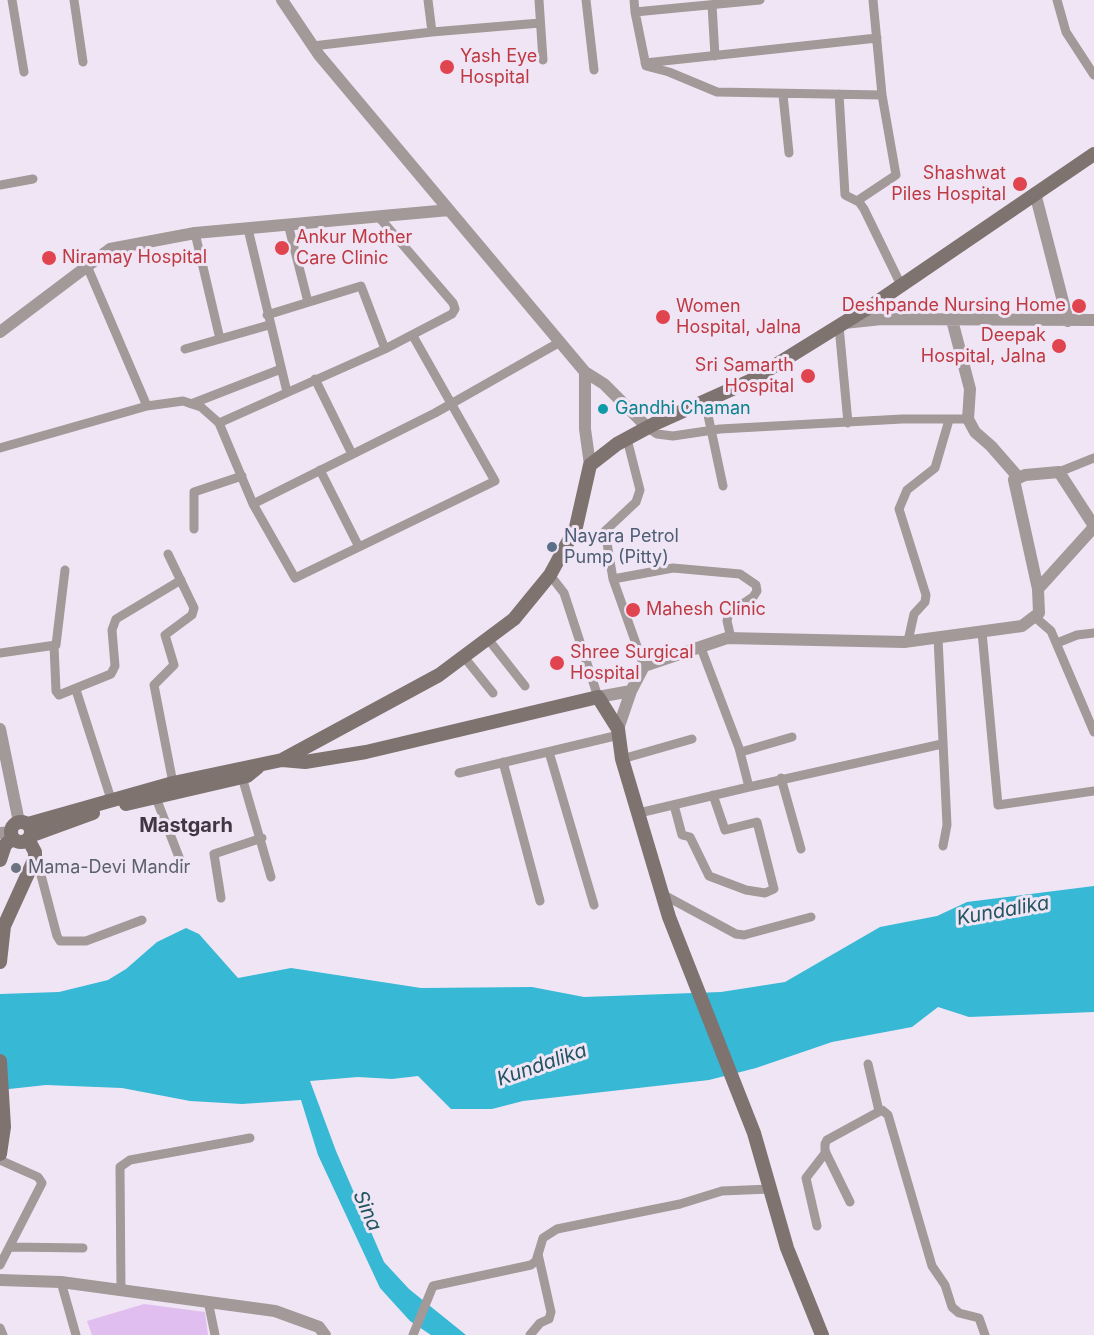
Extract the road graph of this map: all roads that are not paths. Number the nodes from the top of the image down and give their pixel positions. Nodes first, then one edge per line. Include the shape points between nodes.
1 (12, 0) edge
2 (74, 0) edge
3 (282, 0) edge
4 (429, 0) edge
5 (539, 0) edge
6 (586, 0) edge
7 (634, 0) edge
8 (760, 0) edge
9 (873, 0) edge
10 (1057, 0) edge
11 (712, 4) junction
12 (635, 12) junction
13 (540, 23) junction
14 (432, 32) junction
15 (877, 38) junction
16 (313, 46) junction
17 (715, 56) junction
18 (543, 60) dead end
19 (83, 62) dead end
20 (645, 63) junction
21 (594, 70) dead end
22 (24, 72) dead end
23 (1094, 75) edge
24 (839, 94) junction
25 (783, 95) junction
26 (882, 96) junction
27 (789, 153) dead end
28 (1094, 154) edge
29 (33, 179) dead end
30 (0, 185) edge
31 (1035, 193) junction
32 (860, 204) junction
33 (449, 210) junction
34 (378, 216) junction
35 (288, 224) junction
36 (248, 229) junction
37 (195, 233) junction
38 (87, 266) junction
39 (901, 285) junction
40 (308, 302) junction
41 (267, 315) junction
42 (952, 320) junction
43 (1091, 320) edge
44 (1068, 321) junction
45 (841, 324) junction
46 (269, 326) junction
47 (1094, 331) edge
48 (0, 332) edge
49 (413, 336) junction
50 (220, 339) junction
51 (560, 342) junction
52 (185, 349) dead end
53 (385, 349) junction
54 (281, 369) junction
55 (585, 372) junction
56 (315, 379) junction
57 (287, 392) junction
58 (705, 401) junction
59 (452, 403) junction
60 (190, 404) junction
61 (147, 406) junction
62 (968, 419) junction
63 (949, 420) junction
64 (219, 423) junction
65 (848, 423) junction
66 (648, 428) junction
67 (713, 430) junction
68 (627, 439) junction
69 (0, 448) edge
70 (352, 454) junction
71 (1094, 458) edge
72 (590, 465) junction
73 (320, 470) junction
74 (1059, 472) junction
75 (242, 476) junction
76 (1019, 478) junction
77 (723, 486) dead end
78 (253, 504) junction
79 (1094, 527) edge
80 (195, 529) dead end
81 (359, 547) junction
82 (168, 554) dead end
83 (65, 570) dead end
84 (550, 575) junction
85 (613, 579) junction
86 (181, 580) junction
87 (1038, 589) junction
88 (1036, 618) junction
89 (982, 632) junction
90 (1094, 633) edge
91 (731, 638) junction
92 (938, 638) junction
93 (488, 639) junction
94 (908, 641) junction
95 (1057, 643) junction
96 (54, 646) junction
97 (701, 648) junction
98 (0, 653) edge
99 (464, 657) junction
100 (644, 666) junction
101 (525, 686) dead end
102 (76, 690) junction
103 (631, 691) junction
104 (493, 693) dead end
105 (598, 697) junction
106 (0, 729) edge
107 (618, 732) junction
108 (1094, 732) edge
109 (792, 737) dead end
110 (692, 739) dead end
111 (942, 744) junction
112 (549, 752) junction
113 (741, 752) junction
114 (622, 759) junction
115 (282, 760) junction
116 (503, 762) junction
117 (258, 767) junction
118 (459, 773) dead end
119 (242, 777) junction
120 (781, 778) junction
121 (173, 783) junction
122 (749, 787) junction
123 (1094, 791) edge
124 (713, 795) junction
125 (156, 798) junction
126 (111, 799) junction
127 (675, 805) junction
128 (639, 813) junction
129 (22, 836) edge
130 (262, 838) junction
131 (943, 846) dead end
132 (801, 849) dead end
133 (0, 860) edge
134 (184, 870) dead end
135 (271, 877) dead end
136 (662, 894) junction
137 (220, 898) dead end
138 (540, 901) dead end
139 (594, 905) dead end
140 (811, 917) dead end
141 (141, 920) dead end
142 (0, 962) edge
143 (0, 1061) edge
144 (868, 1064) dead end
145 (1, 1098) edge
146 (879, 1111) junction
147 (250, 1138) dead end
148 (826, 1152) junction
149 (0, 1154) edge
150 (0, 1160) edge
151 (770, 1189) junction
152 (850, 1202) dead end
153 (817, 1226) dead end
154 (10, 1247) junction
155 (83, 1248) dead end
156 (538, 1254) junction
157 (0, 1265) edge
158 (0, 1280) edge
159 (61, 1282) junction
160 (121, 1290) junction
161 (208, 1301) junction
162 (0, 1328) edge
163 (74, 1334) edge
164 (3, 1335) edge
165 (214, 1335) edge
166 (325, 1335) edge
167 (413, 1335) edge
168 (530, 1335) edge
169 (822, 1335) edge
170 (985, 1335) edge

1 - 22 street
2 - 19 street
3 - 16 street
4 - 14 street
5 - 13 street
6 - 21 street
7 - 12 street
8 - 11 street
9 - 15 street
10 - 23 street via 1066,32
11 - 12 street
11 - 17 street
12 - 20 street
13 - 14 street
13 - 18 street
14 - 16 street
15 - 17 street
15 - 26 street
16 - 33 street
17 - 20 street
20 - 25 street via 717,92
24 - 25 street
24 - 26 street
24 - 32 street via 845,193
25 - 27 street
26 - 32 street via 896,175
28 - 31 main road
29 - 30 street
31 - 39 main road
31 - 44 street
32 - 39 street
33 - 34 street
33 - 51 street
34 - 35 street
34 - 49 street via 454,306 452,314
35 - 36 street
35 - 40 street
36 - 37 street
36 - 41 street
37 - 38 street via 111,249
37 - 50 street
38 - 48 street
38 - 61 street
39 - 45 main road
40 - 41 street
40 - 53 street via 361,286
41 - 46 street
42 - 44 street
42 - 45 street via 882,319
42 - 62 street via 970,389
43 - 44 street
43 - 47 street
45 - 58 main road via 750,381
45 - 65 street
46 - 50 street
46 - 54 street
49 - 53 street
49 - 59 street
50 - 52 street
51 - 55 street
51 - 59 street
53 - 56 street
54 - 57 street
54 - 60 street
55 - 66 street via 604,384
55 - 72 street via 585,429
56 - 57 street
56 - 70 street
57 - 64 street
58 - 66 main road
58 - 67 street
59 - 70 street
59 - 81 street via 495,481
60 - 61 street via 183,401
60 - 64 street via 201,407
61 - 69 street
62 - 63 street
62 - 76 street via 975,432
63 - 65 street
63 - 94 street via 935,468 907,490 899,509 926,595 914,614
64 - 75 street
65 - 67 street
66 - 67 street via 662,436
66 - 68 main road
67 - 77 street
68 - 72 main road
68 - 85 street via 640,490 636,502 605,531
70 - 73 street
71 - 74 street
72 - 84 main road via 576,527
73 - 78 street
73 - 81 street
74 - 76 street
74 - 79 street
75 - 78 street
75 - 80 street via 194,492
76 - 87 street via 1014,480
78 - 81 street via 295,578
79 - 87 street
82 - 86 street
83 - 96 street
84 - 93 main road via 514,619
84 - 105 street via 564,593
85 - 91 street via 673,568 740,574 756,585 757,591 729,613
85 - 100 street
86 - 102 street via 120,614 112,630 114,671
86 - 121 street via 194,612 165,635 174,665 154,685
87 - 88 street
88 - 89 street via 1022,626
88 - 95 street via 1051,631
89 - 92 street
89 - 123 street via 998,805
90 - 95 street via 1077,634
91 - 94 street
91 - 97 street
92 - 94 street
92 - 111 street
93 - 99 main road
93 - 101 street
95 - 108 street
96 - 98 street
96 - 102 street via 57,694
97 - 100 street
97 - 113 street
99 - 104 street
99 - 115 main road via 439,675
100 - 103 street
102 - 126 street
103 - 105 street
103 - 107 street
105 - 107 main road
105 - 115 main road via 366,752 305,762
106 - 129 street
107 - 112 street
107 - 114 main road
109 - 113 street
110 - 114 street
111 - 120 street
111 - 131 street via 947,825
112 - 116 street
112 - 139 street
113 - 122 street
114 - 128 main road
115 - 117 main road
116 - 118 street
116 - 138 street
117 - 119 main road
117 - 121 main road
119 - 125 main road
119 - 130 street
120 - 122 street
120 - 132 street
121 - 126 main road
122 - 124 street
124 - 127 street
124 - 127 street via 725,830 757,822 774,889 765,893 746,890 709,876 690,837 682,835
125 - 129 main road
125 - 134 street
126 - 129 main road
127 - 128 street
128 - 136 main road
129 - 133 main road via 5,845
129 - 141 street via 60,941 86,941
129 - 142 main road
130 - 135 street
130 - 137 street via 214,854
136 - 140 street via 736,934
136 - 151 main road via 754,1133
143 - 145 main road
144 - 146 street
145 - 149 main road via 4,1127
146 - 148 street via 827,1140
146 - 170 street via 888,1115 932,1266 945,1285 952,1307 979,1318
147 - 160 street via 130,1160 120,1167
148 - 152 street
148 - 153 street via 806,1178
150 - 154 street via 38,1177 42,1183
151 - 156 street via 722,1191 680,1204 557,1229 543,1238
151 - 169 main road via 787,1248
154 - 155 street
154 - 157 street
156 - 167 street via 536,1261 525,1268 433,1286
156 - 168 street via 551,1312 549,1319
158 - 159 street
159 - 160 street
159 - 163 street
160 - 161 street
161 - 165 street
161 - 166 street via 275,1311 319,1327
162 - 164 street

